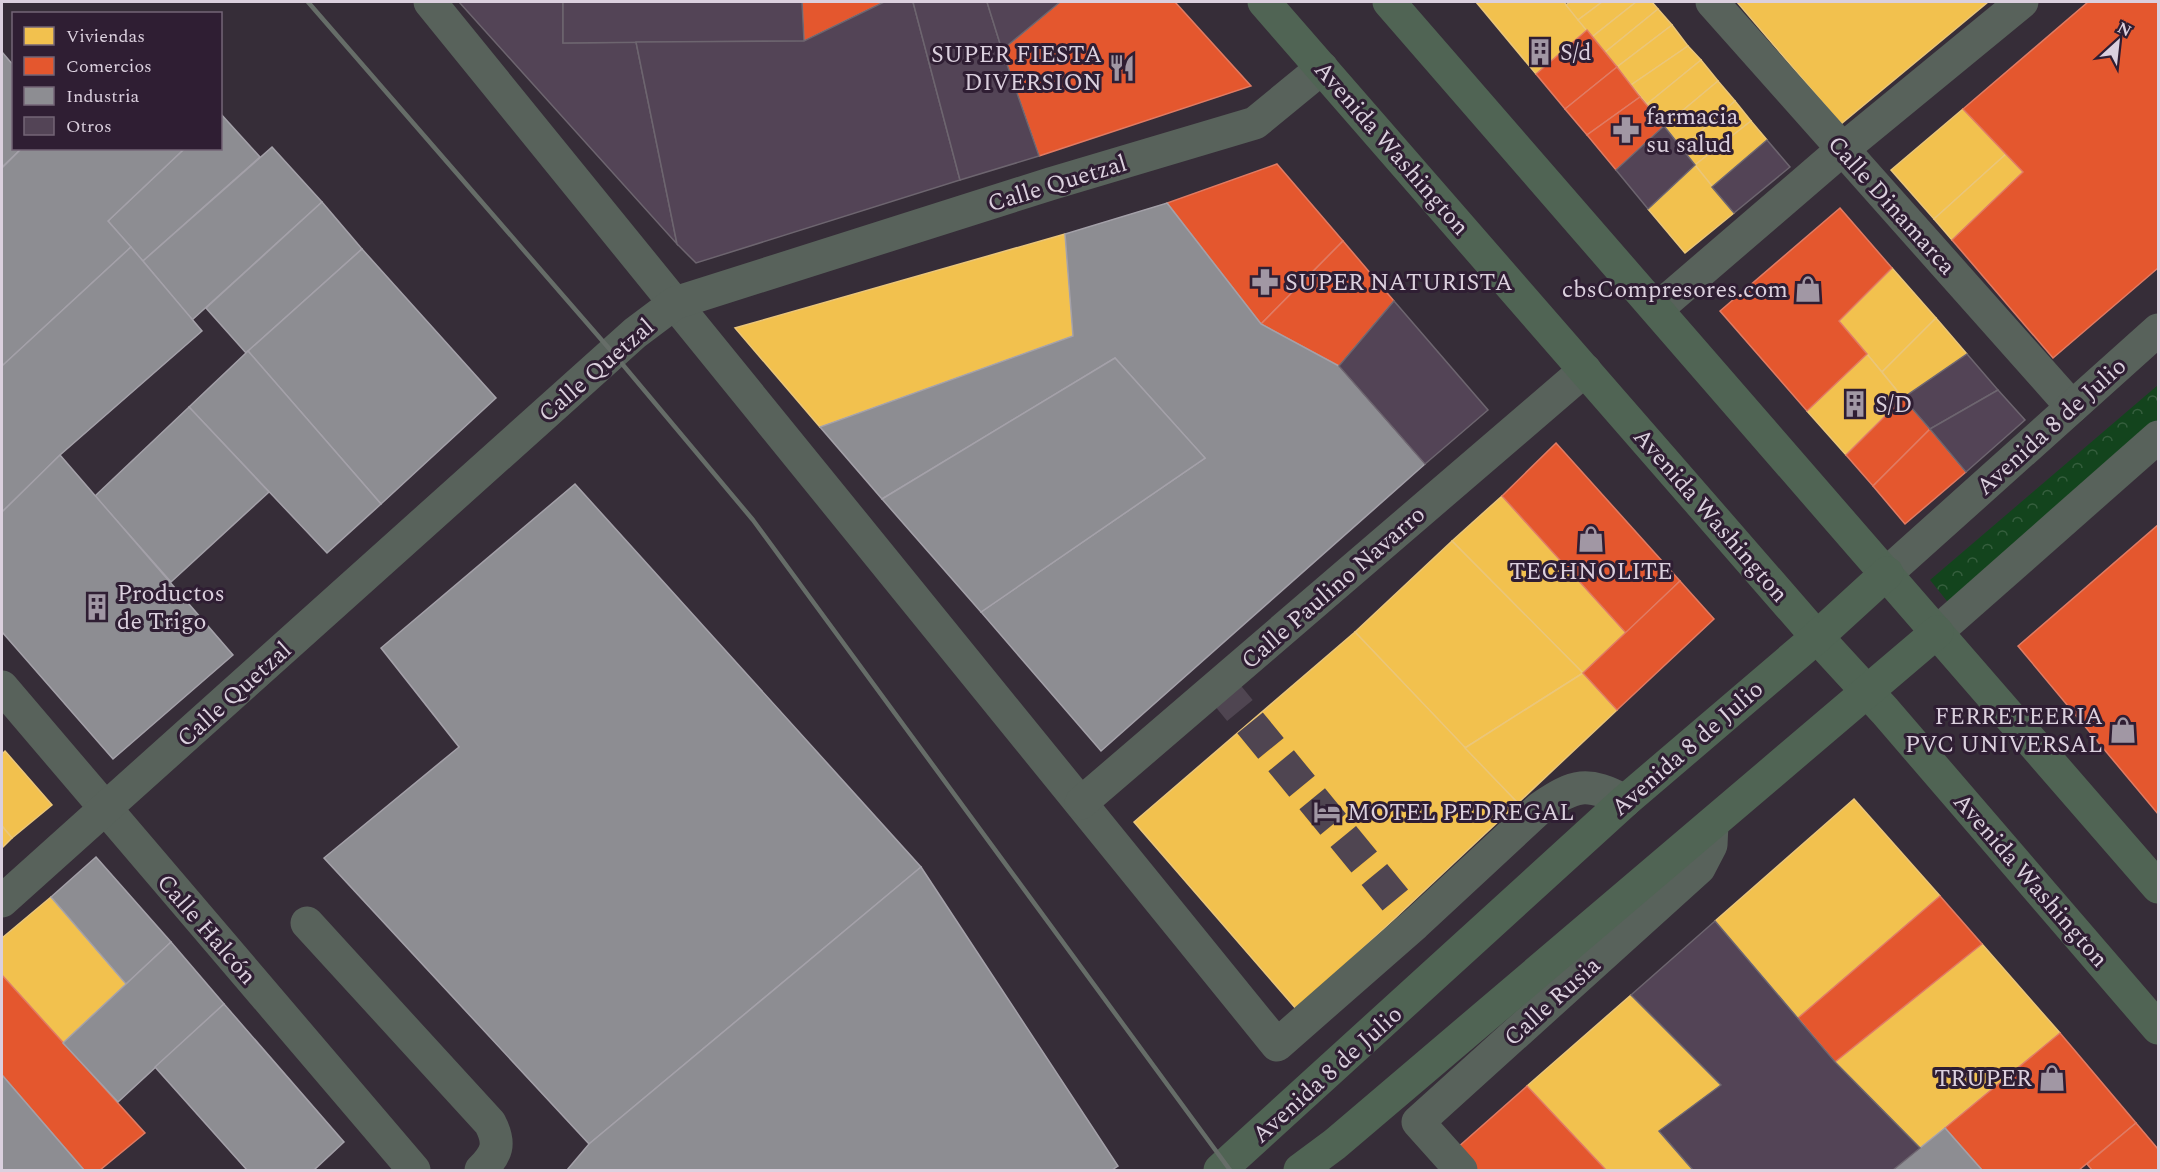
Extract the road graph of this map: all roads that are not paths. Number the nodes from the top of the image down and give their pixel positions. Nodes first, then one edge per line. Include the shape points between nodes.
1 (430, 2) edge
2 (1264, 2) edge
3 (1712, 2) edge
4 (2022, 2) edge
5 (1392, 3) edge
6 (1322, 68) junction
7 (1843, 150) junction
8 (675, 303) junction
9 (1657, 309) junction
10 (2158, 330) edge
11 (1585, 370) junction
12 (2072, 407) junction
13 (2158, 437) edge
14 (1887, 573) junction
15 (1937, 632) junction
16 (1817, 637) junction
17 (2, 687) edge
18 (1868, 692) junction
19 (1625, 801) junction
20 (1081, 803) junction
21 (105, 810) junction
22 (1712, 824) junction
23 (2158, 887) edge
24 (2, 902) edge
25 (307, 923) dead end
26 (2158, 1028) edge
27 (414, 1170) edge
28 (481, 1170) edge
29 (1220, 1170) edge
30 (1300, 1170) edge
31 (1461, 1170) edge

1 - 8 street
2 - 6 main road, Avenida Washington
3 - 7 street, Calle Dinamarca
4 - 7 street
5 - 9 main road
6 - 8 street, Calle Quetzal via 1255,123
6 - 11 main road, Avenida Washington
7 - 9 street
7 - 12 street, Calle Dinamarca
8 - 20 street
8 - 21 street, Calle Quetzal via 635,333
9 - 14 main road
10 - 12 street, Avenida 8 de Julio
11 - 16 main road, Avenida Washington
11 - 20 street, Calle Paulino Navarro
12 - 14 street, Avenida 8 de Julio
13 - 15 street
14 - 15 main road
14 - 16 main road, Avenida 8 de Julio
15 - 18 main road
15 - 23 main road
16 - 18 main road, Avenida Washington
16 - 19 main road, Avenida 8 de Julio
17 - 21 street, Calle Halcón
18 - 22 main road
18 - 26 main road, Avenida Washington
19 - 20 street via 1605,790 1585,786 1562,793 1540,808 1277,1045
19 - 29 main road, Avenida 8 de Julio
21 - 24 street, Calle Quetzal
21 - 27 street, Calle Halcón
22 - 30 main road
22 - 31 street, Calle Rusia via 1711,845 1699,868 1418,1122
25 - 28 street via 490,1123 497,1135 496,1149

